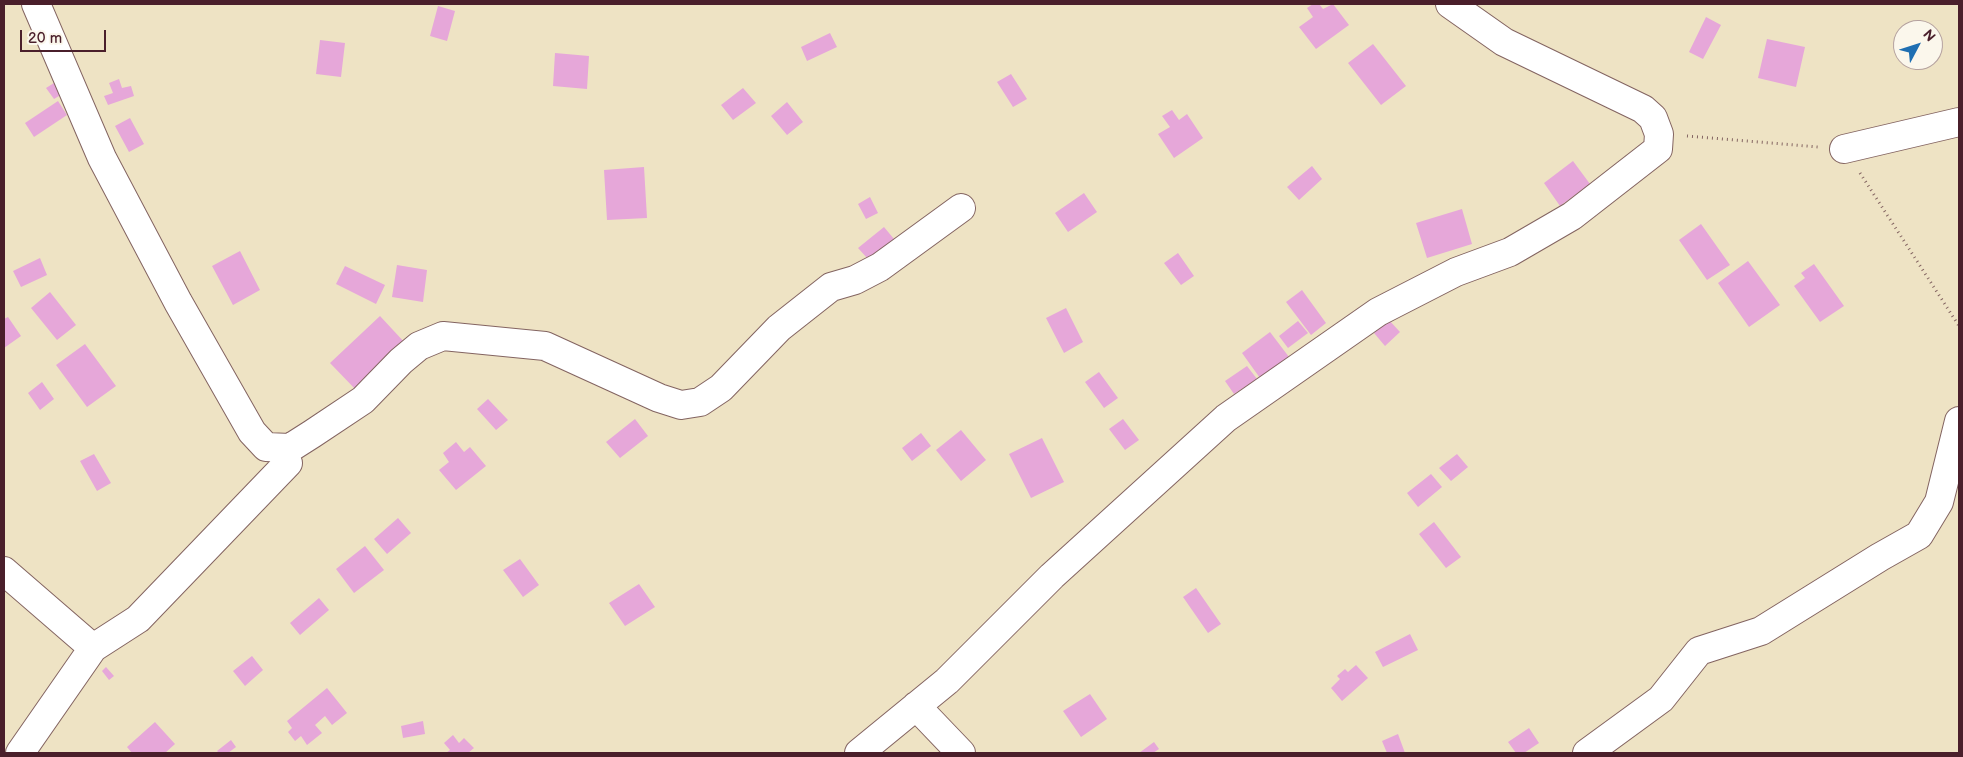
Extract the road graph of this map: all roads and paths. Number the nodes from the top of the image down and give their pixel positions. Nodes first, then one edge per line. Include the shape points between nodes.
1 (36, 4) edge
2 (1450, 4) edge
3 (1959, 122) edge
4 (1659, 134) junction
5 (1844, 149) junction
6 (960, 208) dead end
7 (1959, 326) edge
8 (1959, 421) edge
9 (288, 463) dead end
10 (4, 571) edge
11 (93, 648) junction
12 (916, 706) junction
13 (20, 753) edge
14 (860, 753) edge
15 (961, 753) edge
16 (1587, 753) edge

1 - 6 street via 102,158 178,302 252,432 266,447 290,448 363,400 419,346 442,336 545,346 659,398 681,405 700,402 721,388 779,328 831,287 855,280 880,267
2 - 4 street via 1504,42 1644,109 1653,118
3 - 5 street
4 - 5 path
4 - 12 street via 1658,149 1572,216 1510,252 1456,272 1378,312 1226,418 1052,576 946,681
5 - 7 path
8 - 16 street via 1939,502 1919,535 1880,556 1762,632 1699,651 1661,699
9 - 11 street via 138,619
10 - 11 street
11 - 13 street
12 - 14 street
12 - 15 street

